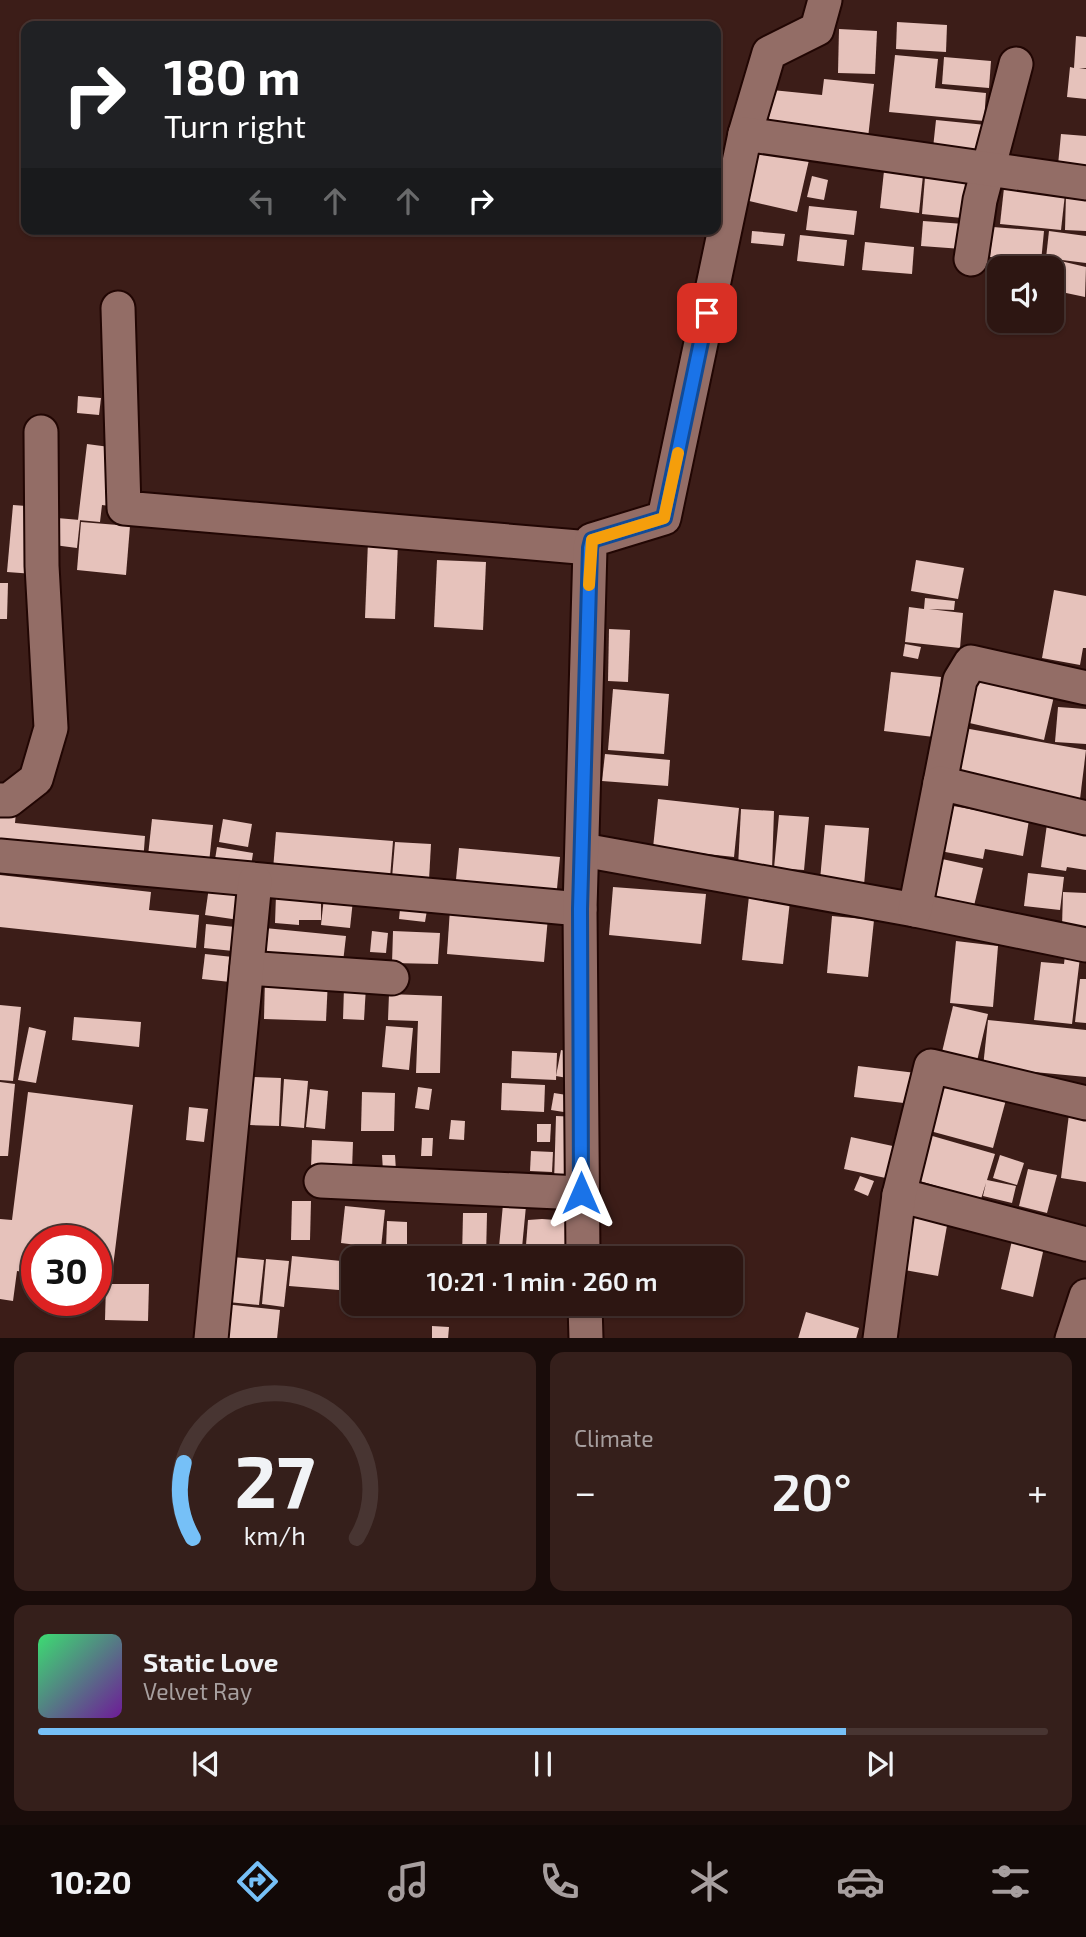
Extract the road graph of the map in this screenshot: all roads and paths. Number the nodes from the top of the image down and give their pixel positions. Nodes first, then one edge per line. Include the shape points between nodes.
1 (825, 0) edge
2 (1016, 64) dead end
3 (745, 134) junction
4 (989, 170) junction
5 (1086, 183) edge
6 (971, 260) dead end
7 (118, 308) dead end
8 (41, 432) dead end
9 (590, 548) junction
10 (1086, 688) edge
11 (940, 783) junction
12 (0, 800) edge
13 (1086, 818) edge
14 (583, 850) junction
15 (0, 856) edge
16 (255, 881) junction
17 (580, 909) junction
18 (915, 910) junction
19 (1086, 945) edge
20 (247, 968) junction
21 (393, 978) dead end
22 (1086, 1103) edge
23 (321, 1181) dead end
24 (581, 1193) junction
25 (899, 1195) junction
26 (1086, 1244) edge
27 (583, 1246) edge
28 (1086, 1296) edge
29 (585, 1316) edge
30 (211, 1338) edge
31 (586, 1338) edge
32 (880, 1338) edge
33 (1072, 1338) edge

1 - 3 street via 817,29 769,53
2 - 4 street
3 - 4 street
3 - 9 street via 664,518 592,540
4 - 5 street
4 - 6 street
7 - 9 street via 124,508
8 - 12 street via 42,566 51,728 36,779 9,800
9 - 14 street
10 - 11 street via 971,662 960,680
11 - 13 street
11 - 18 street
14 - 17 street
14 - 18 street
15 - 16 street
16 - 17 street
16 - 20 street
17 - 24 street
18 - 19 street
20 - 21 street
20 - 30 street
22 - 25 street via 931,1066
23 - 24 street
24 - 27 street
25 - 26 street
25 - 32 street
28 - 33 street
29 - 31 street

